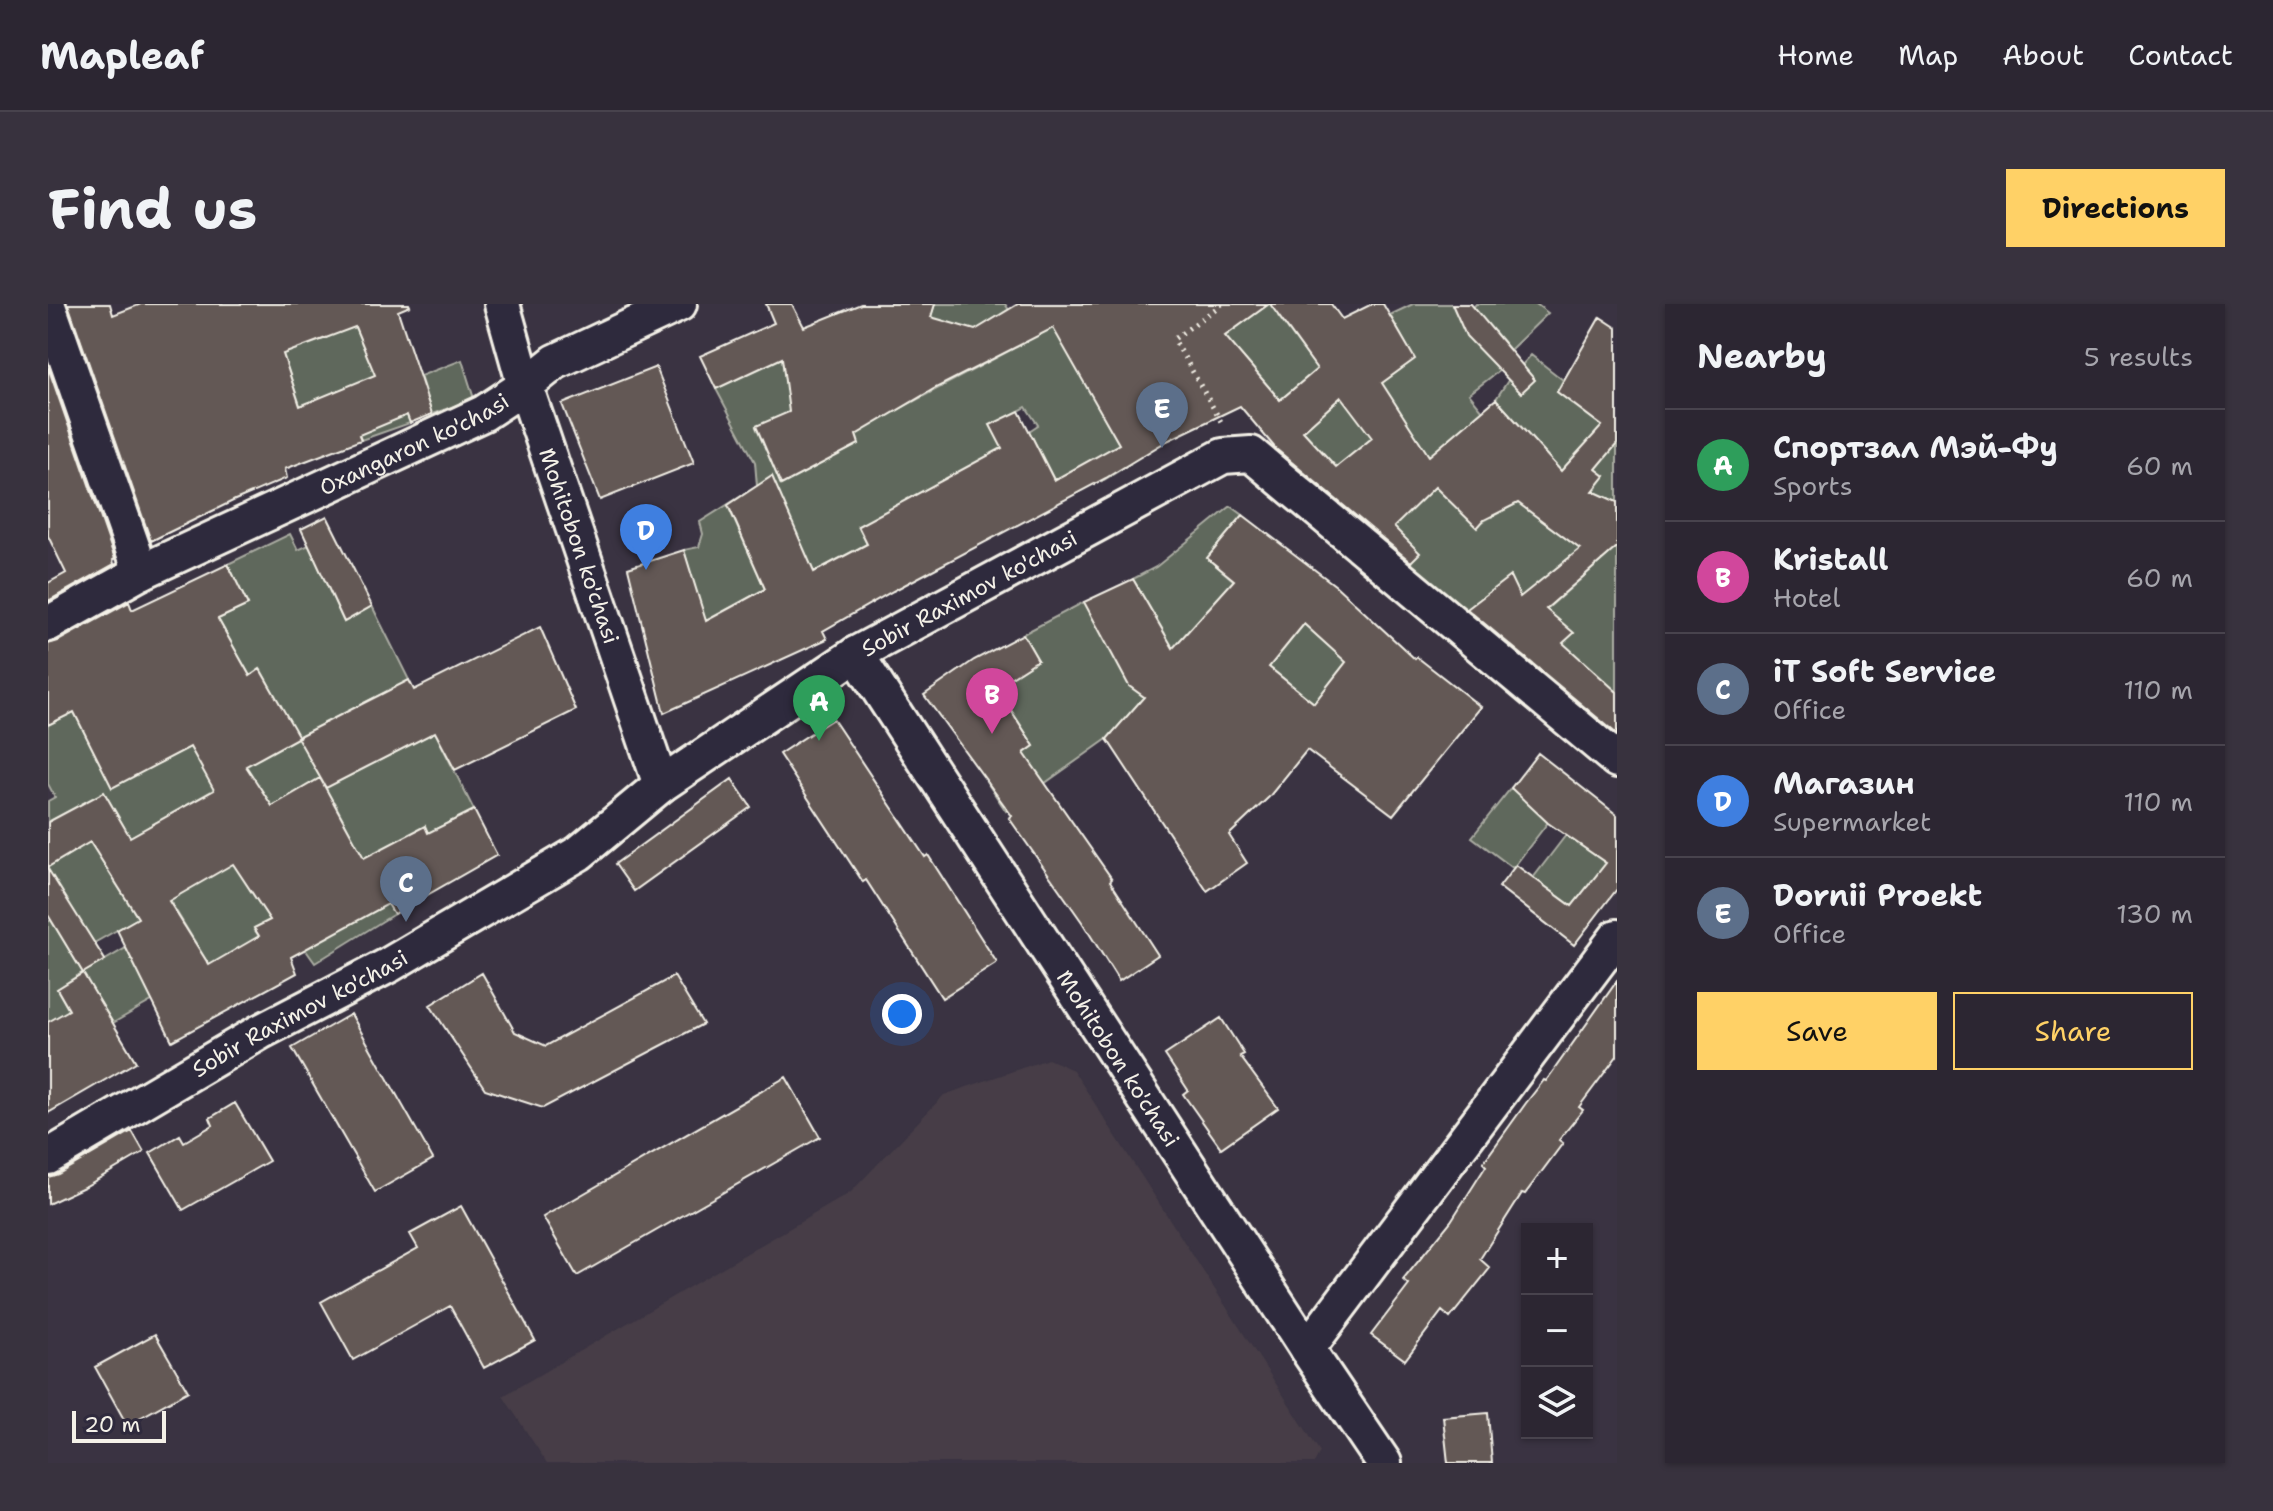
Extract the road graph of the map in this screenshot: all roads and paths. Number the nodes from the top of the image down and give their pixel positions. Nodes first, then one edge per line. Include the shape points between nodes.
1 (502, 304) edge
2 (679, 304) edge
3 (1222, 304) edge
4 (48, 306) edge
5 (525, 386) junction
6 (1223, 456) junction
7 (141, 572) junction
8 (48, 624) edge
9 (856, 654) junction
10 (1617, 760) edge
11 (661, 785) junction
12 (1617, 937) edge
13 (48, 1157) edge
14 (1307, 1349) junction
15 (1384, 1463) edge

1 - 5 street, Mohitobon ko'chasi
2 - 5 street, Oxangaron ko'chasi via 555,362
3 - 6 path via 1174,339 1225,427
4 - 7 street
5 - 7 street, Oxangaron ko'chasi via 484,413
5 - 11 street, Mohitobon ko'chasi
6 - 9 street, Sobir Raximov ko'chasi
6 - 10 street via 1251,454
7 - 8 street, Oxangaron ko'chasi
9 - 11 street, Sobir Raximov ko'chasi
9 - 14 street, Mohitobon ko'chasi
11 - 13 street, Sobir Raximov ko'chasi via 579,853
12 - 14 street
14 - 15 street, Mohitobon ko'chasi

